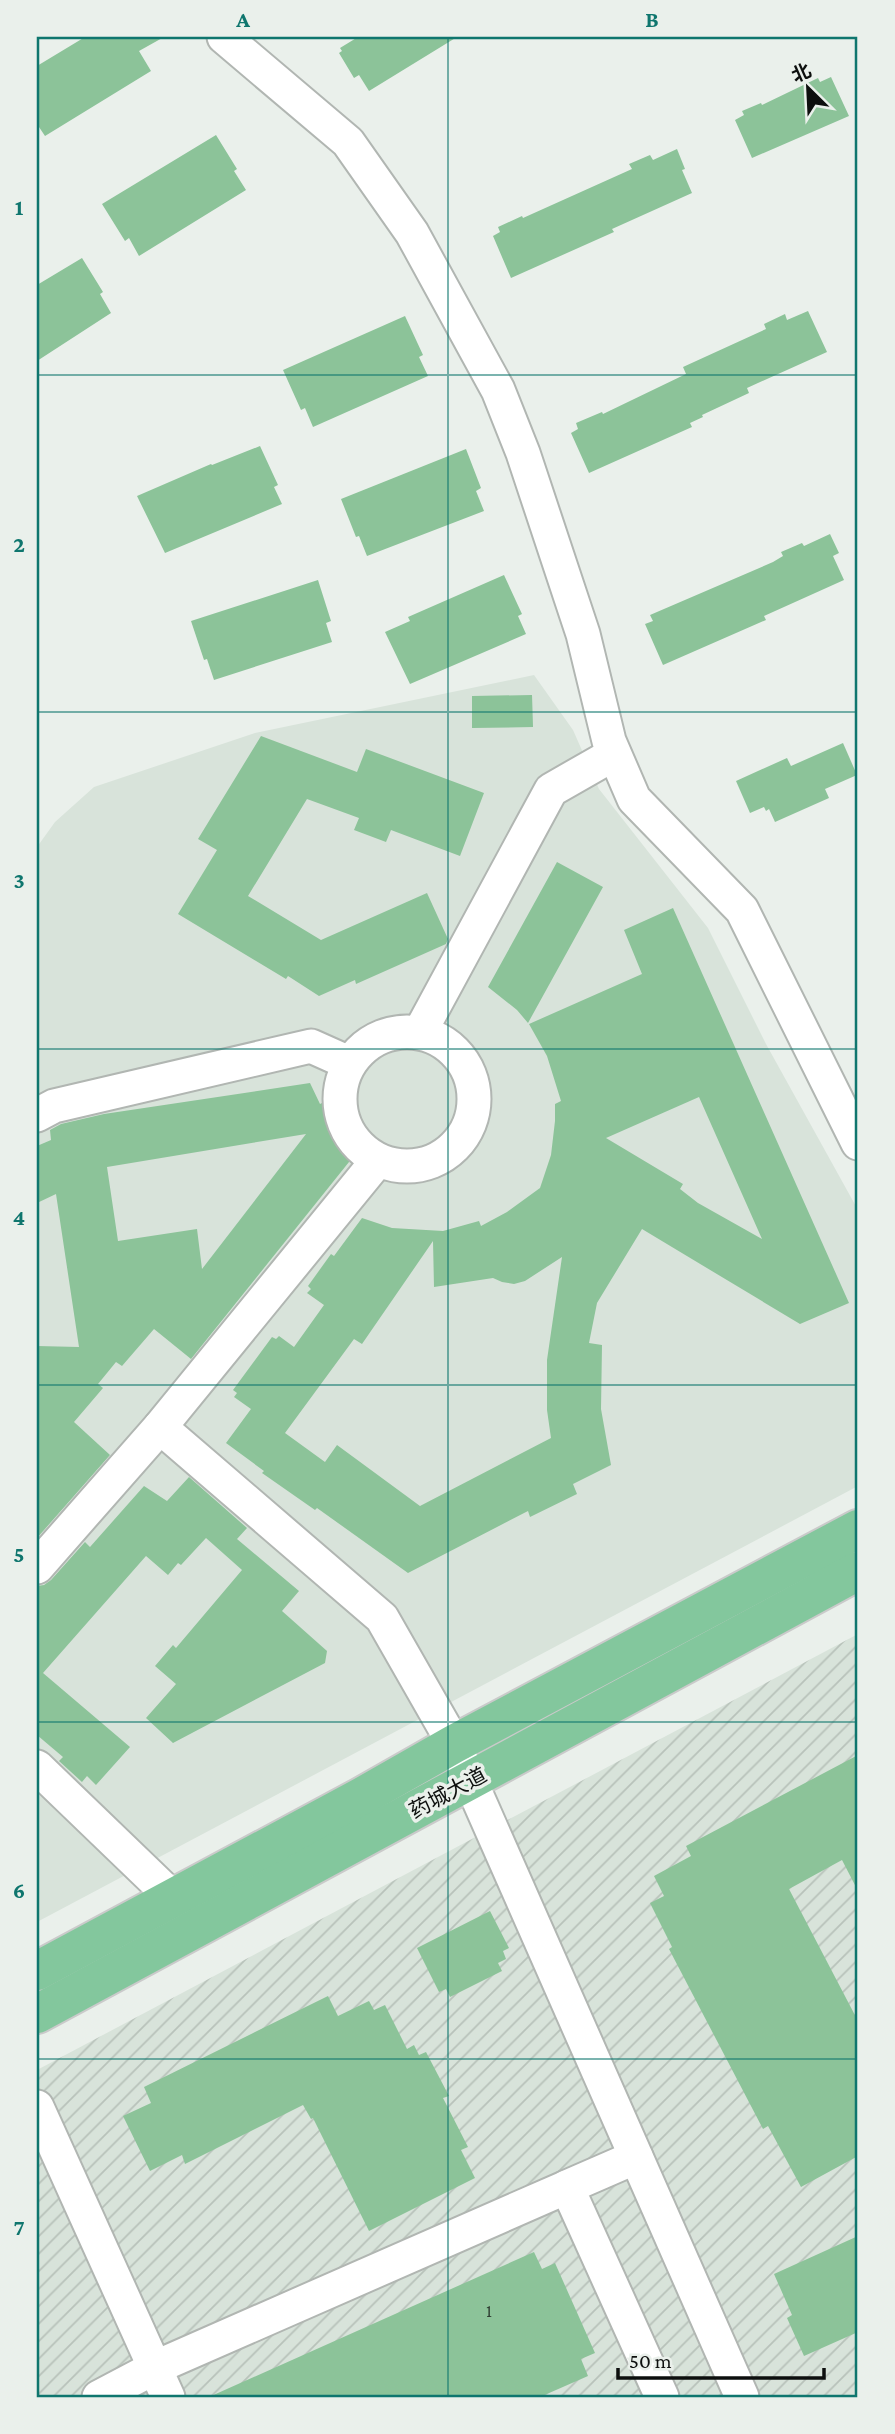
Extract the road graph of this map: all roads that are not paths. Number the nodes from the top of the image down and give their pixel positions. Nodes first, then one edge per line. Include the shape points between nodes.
1 (224, 37) edge
2 (614, 754) junction
3 (420, 1032) junction
4 (349, 1063) junction
5 (37, 1115) edge
6 (858, 1143) edge
7 (378, 1160) junction
8 (160, 1427) junction
9 (858, 1529) edge
10 (37, 1567) edge
11 (858, 1571) edge
12 (454, 1744) junction
13 (37, 1767) edge
14 (471, 1780) junction
15 (173, 1898) junction
16 (37, 1971) edge
17 (37, 2014) edge
18 (37, 2107) edge
19 (636, 2157) junction
20 (567, 2187) junction
21 (154, 2368) junction
22 (651, 2394) edge
23 (99, 2397) edge
24 (168, 2397) edge
25 (742, 2397) edge

1 - 2 street via 348,142 426,257 498,390 523,453 583,634
2 - 3 street via 551,790
2 - 6 street via 634,799 743,910
3 - 4 street via 373,1040
3 - 7 street via 436,1037 461,1058 474,1087 471,1120 454,1147 441,1157 410,1166
4 - 5 street via 311,1046 54,1106
4 - 7 street via 340,1110 353,1140
7 - 8 street
8 - 10 street
8 - 12 street via 382,1618
9 - 12 main road, 药城大道
11 - 14 main road, 药城大道
12 - 14 street
12 - 15 main road, 药城大道
13 - 15 street
14 - 17 main road, 药城大道
14 - 19 street
15 - 16 main road, 药城大道
18 - 21 street
19 - 20 street
19 - 25 street
20 - 21 street
20 - 22 street
21 - 23 street
21 - 24 street

